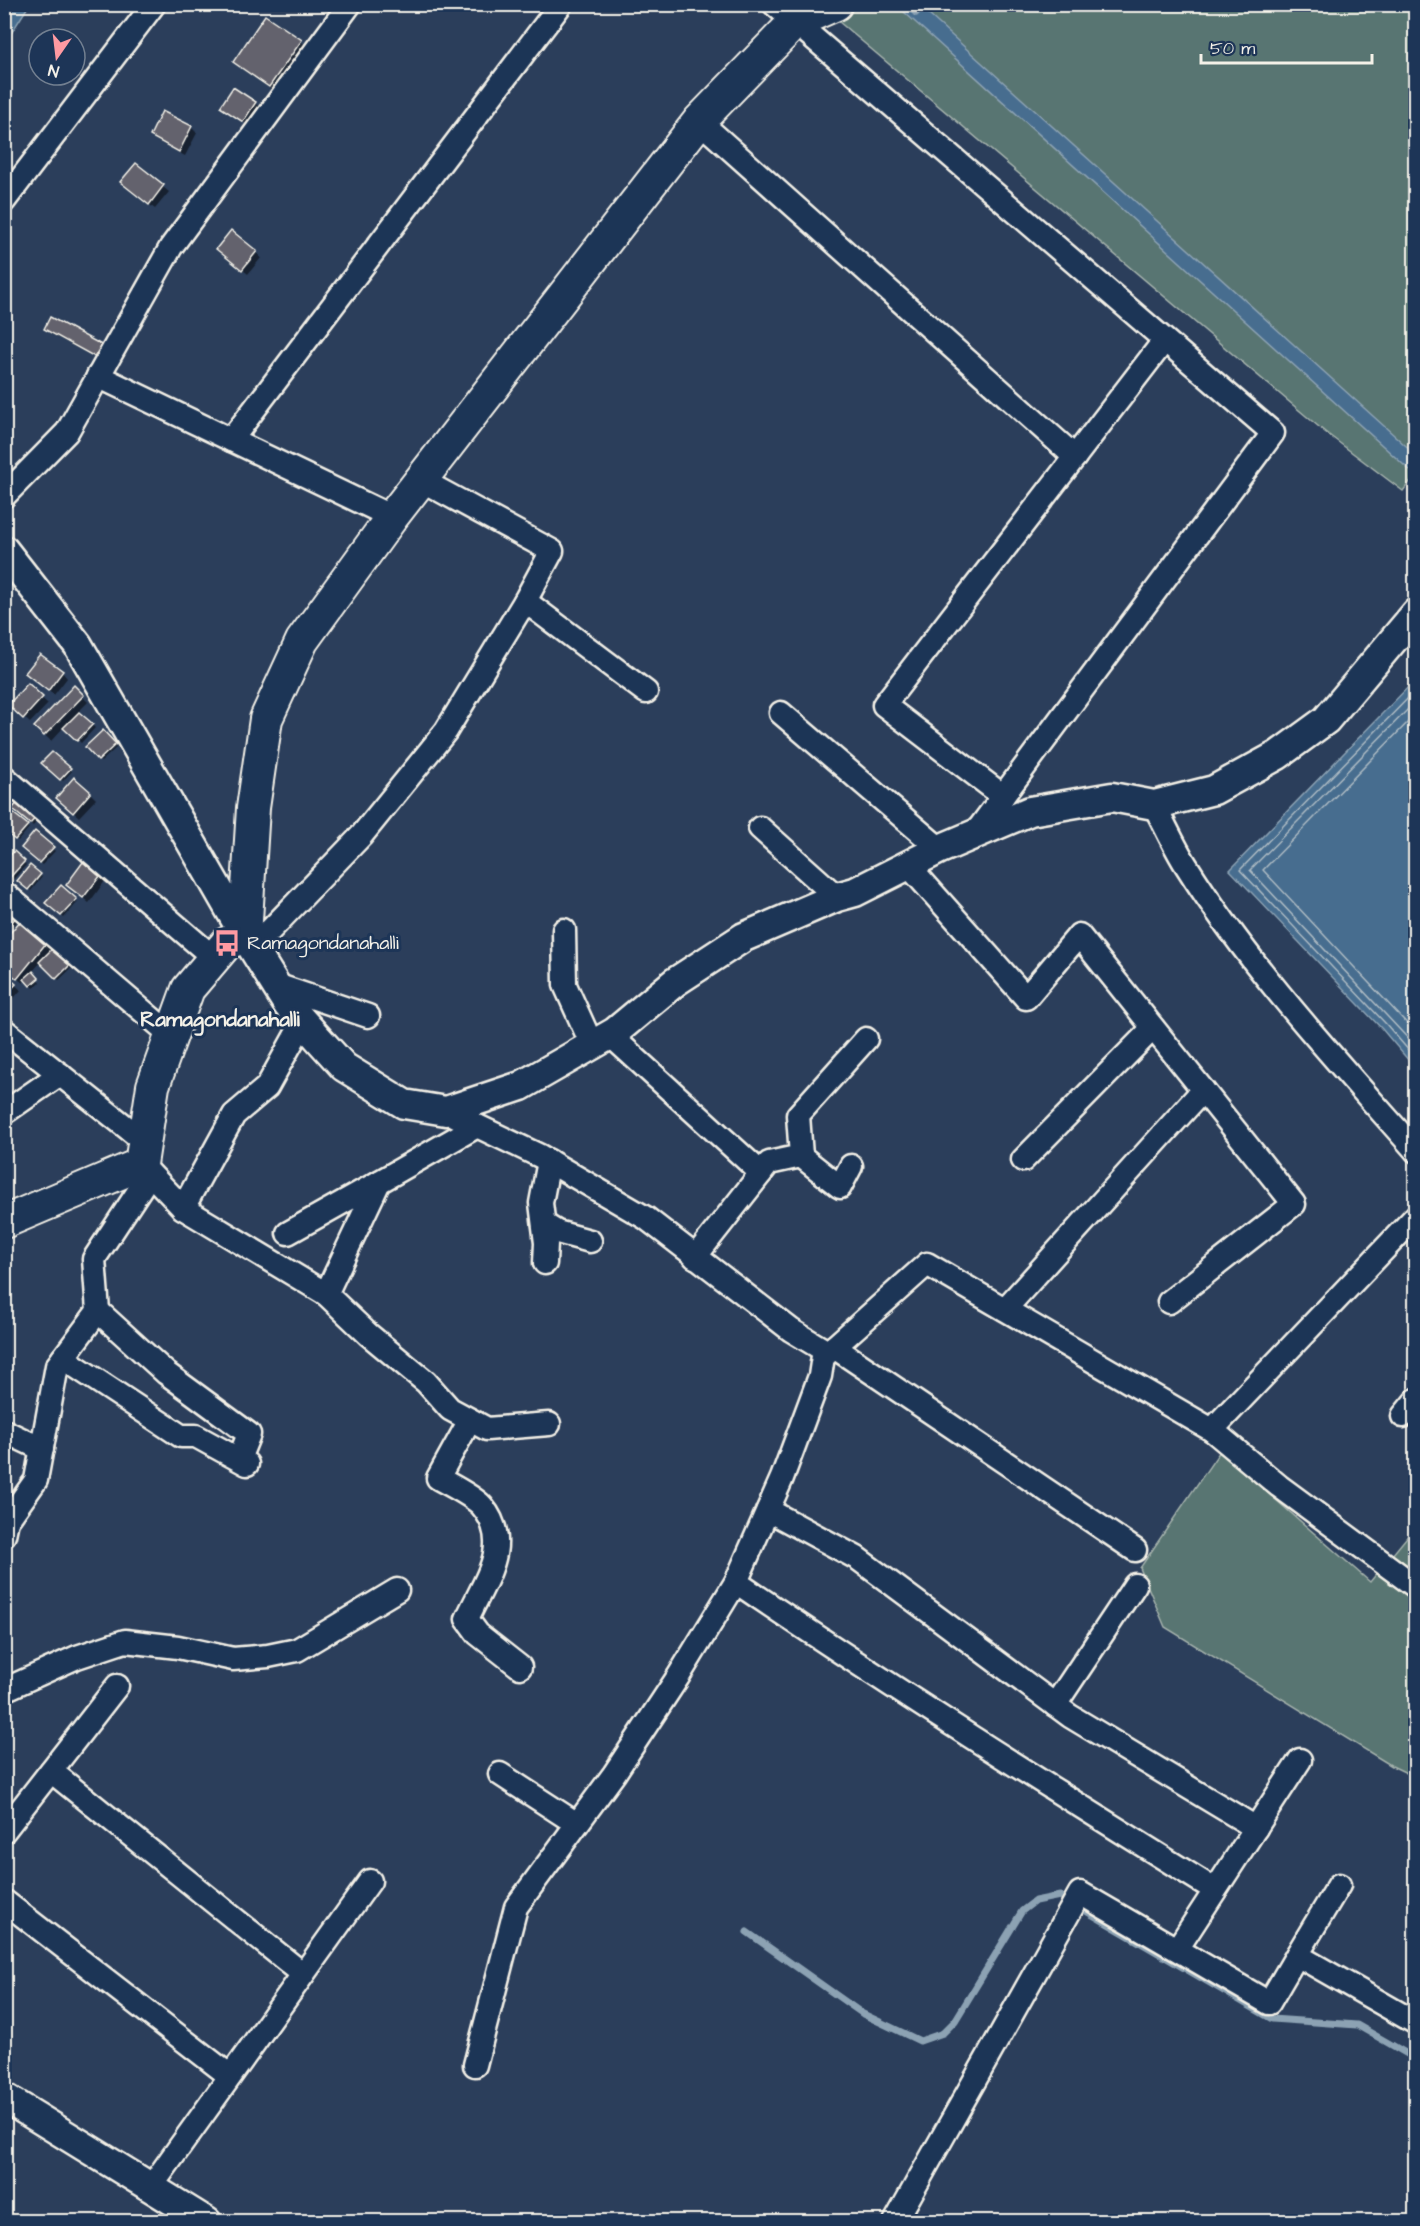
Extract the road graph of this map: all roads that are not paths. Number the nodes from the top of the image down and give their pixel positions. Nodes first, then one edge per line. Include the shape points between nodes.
1 (154, 4) edge
2 (350, 4) edge
3 (561, 4) edge
4 (836, 4) edge
5 (784, 13) edge
6 (699, 121) junction
7 (4, 201) edge
8 (1164, 341) junction
9 (98, 376) junction
10 (231, 440) junction
11 (1075, 457) junction
12 (421, 480) junction
13 (4, 496) edge
14 (392, 517) junction
15 (4, 550) edge
16 (525, 601) junction
17 (1416, 613) edge
18 (646, 692) dead end
19 (781, 712) dead end
20 (4, 777) edge
21 (1003, 796) junction
22 (1154, 805) junction
23 (760, 828) dead end
24 (974, 835) junction
25 (940, 849) junction
26 (908, 865) junction
27 (4, 893) edge
28 (837, 897) junction
29 (564, 930) dead end
30 (249, 942) junction
31 (215, 959) junction
32 (276, 985) junction
33 (368, 1016) dead end
34 (303, 1022) junction
35 (1153, 1028) junction
36 (4, 1030) edge
37 (171, 1035) junction
38 (866, 1039) dead end
39 (601, 1040) junction
40 (60, 1074) junction
41 (1203, 1090) junction
42 (446, 1111) junction
43 (4, 1113) edge
44 (477, 1126) junction
45 (1416, 1151) edge
46 (801, 1156) junction
47 (145, 1160) junction
48 (1023, 1160) dead end
49 (549, 1161) junction
50 (851, 1166) dead end
51 (761, 1173) junction
52 (380, 1182) junction
53 (183, 1208) junction
54 (1416, 1216) edge
55 (4, 1222) edge
56 (544, 1224) junction
57 (288, 1233) dead end
58 (590, 1241) dead end
59 (695, 1257) junction
60 (544, 1263) dead end
61 (326, 1294) junction
62 (1169, 1302) dead end
63 (1005, 1310) junction
64 (98, 1311) junction
65 (829, 1352) junction
66 (63, 1358) junction
67 (470, 1420) junction
68 (549, 1424) dead end
69 (1212, 1430) junction
70 (4, 1431) edge
71 (42, 1449) junction
72 (768, 1510) junction
73 (5, 1526) edge
74 (1135, 1550) dead end
75 (736, 1582) junction
76 (1135, 1585) dead end
77 (1416, 1587) edge
78 (397, 1590) dead end
79 (520, 1667) dead end
80 (117, 1686) dead end
81 (4, 1690) edge
82 (1055, 1705) junction
83 (1299, 1760) dead end
84 (51, 1771) junction
85 (500, 1774) dead end
86 (577, 1824) junction
87 (1256, 1828) junction
88 (4, 1831) edge
89 (370, 1881) dead end
90 (1339, 1885) dead end
91 (1215, 1890) junction
92 (4, 1901) edge
93 (1177, 1949) junction
94 (1298, 1955) junction
95 (303, 1974) junction
96 (1415, 2022) edge
97 (476, 2065) dead end
98 (230, 2076) junction
99 (4, 2097) edge
100 (151, 2187) junction
101 (207, 2222) edge
102 (895, 2222) edge

1 - 7 street
2 - 9 street via 171,247
3 - 10 street
4 - 5 main road
5 - 6 main road
5 - 8 street
6 - 11 street
6 - 12 main road
8 - 11 street
8 - 21 street via 1273,433
9 - 10 street
9 - 13 street via 67,432
10 - 14 street
11 - 21 street via 884,705
12 - 14 main road
12 - 16 street via 552,550
14 - 30 main road via 302,641 266,718 253,808
15 - 30 street via 78,645
16 - 18 street
16 - 30 street via 446,731 361,836
17 - 22 street via 1326,720 1278,755 1214,790
19 - 25 street
20 - 31 street
21 - 24 street
22 - 24 street via 1112,797 1030,811
22 - 45 street via 1186,865 1242,946
23 - 28 street
24 - 25 street
25 - 26 street
26 - 28 street
26 - 35 street via 1026,998 1079,935
27 - 37 street
28 - 39 street via 744,937 675,982
29 - 39 street via 565,985
30 - 31 main road via 227,943
30 - 32 street
31 - 37 main road via 188,989
32 - 33 street
32 - 34 street
34 - 42 street via 344,1067 404,1104
34 - 53 street via 267,1087 234,1115
35 - 41 street
35 - 48 street
36 - 40 street
37 - 47 main road via 153,1086
38 - 46 street via 798,1116
39 - 42 street via 521,1086
39 - 51 street
40 - 43 street
40 - 47 street
41 - 62 street via 1294,1204
41 - 63 street
42 - 44 street
44 - 49 street
44 - 52 street
46 - 50 street via 840,1187
46 - 51 street via 769,1163
47 - 53 street
47 - 55 main road
47 - 64 street via 94,1259
49 - 56 street via 541,1203
49 - 59 street via 646,1218
51 - 59 street
52 - 57 street
52 - 61 street
53 - 61 street
54 - 69 street
56 - 58 street
56 - 60 street
59 - 65 street via 791,1330
61 - 67 street via 426,1382 450,1409
63 - 65 street via 927,1264
63 - 69 street
64 - 66 street
64 - 66 street via 166,1373 249,1434 243,1461 196,1436 181,1436
65 - 72 street
65 - 74 street
66 - 71 street via 57,1366
67 - 68 street via 487,1429
67 - 79 street via 438,1478 481,1505 496,1531 497,1552 467,1619 478,1634
69 - 77 street via 1279,1486
70 - 71 street
71 - 73 street via 36,1480
72 - 75 street
72 - 82 street via 857,1558
75 - 86 street via 678,1677
75 - 91 street via 1012,1764
76 - 82 street
78 - 81 street via 297,1650 233,1659 125,1641 77,1657
80 - 84 street
82 - 87 street
83 - 87 street
84 - 88 street
84 - 95 street
85 - 86 street
86 - 97 street via 516,1907
87 - 91 street
89 - 95 street
90 - 94 street
91 - 93 street
92 - 98 street
93 - 94 street via 1269,2003
93 - 102 street via 1080,1893
94 - 96 street
95 - 98 street
98 - 100 street
99 - 100 street
100 - 101 street

